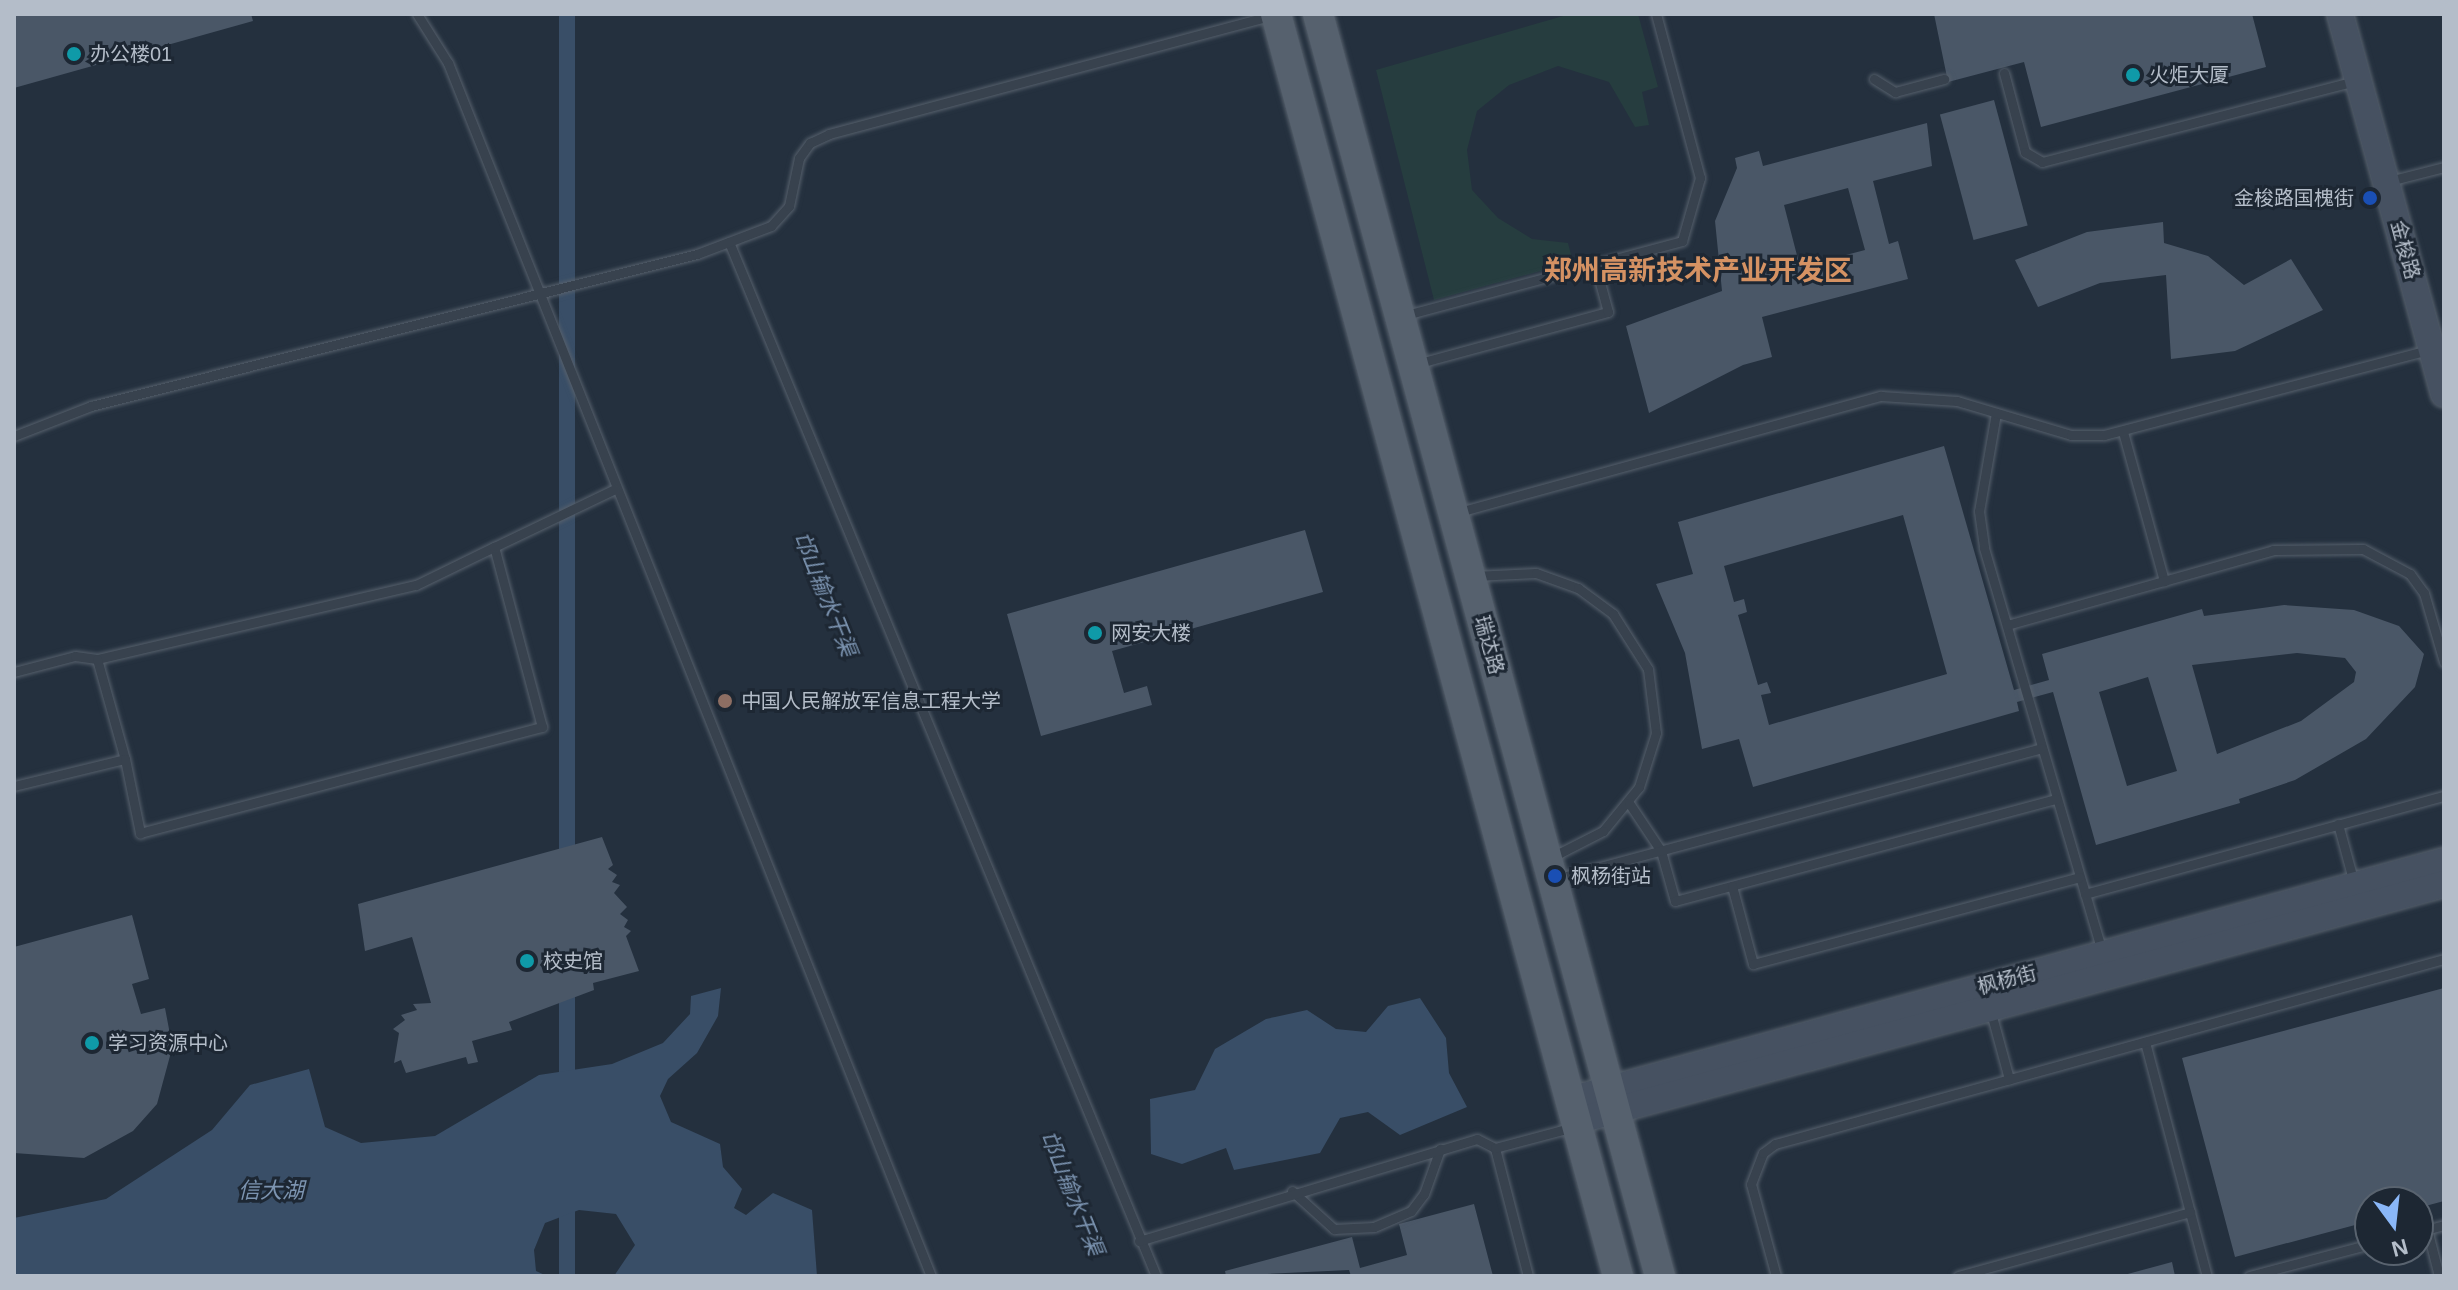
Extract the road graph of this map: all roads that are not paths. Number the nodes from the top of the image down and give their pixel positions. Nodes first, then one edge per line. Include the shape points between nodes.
1 (417, 14) edge
2 (1276, 14) edge
3 (1318, 14) edge
4 (1656, 14) edge
5 (2340, 14) edge
6 (2004, 73) dead end
7 (1874, 79) dead end
8 (1944, 79) dead end
9 (2358, 80) junction
10 (2444, 167) edge
11 (2386, 182) junction
12 (729, 242) junction
13 (1595, 264) junction
14 (538, 294) junction
15 (1400, 316) junction
16 (2432, 349) junction
17 (1413, 365) junction
18 (2444, 394) edge
19 (1996, 413) junction
20 (2123, 432) junction
21 (14, 436) edge
22 (615, 489) junction
23 (1454, 513) junction
24 (494, 547) junction
25 (1470, 577) junction
26 (2164, 581) junction
27 (2007, 625) junction
28 (2441, 640) edge
29 (97, 659) junction
30 (2444, 662) edge
31 (14, 672) edge
32 (2042, 748) junction
33 (125, 759) junction
34 (14, 786) edge
35 (2444, 796) edge
36 (2057, 799) junction
37 (1629, 803) junction
38 (2338, 824) junction
39 (1661, 851) junction
40 (2444, 861) edge
41 (1549, 866) junction
42 (2080, 877) junction
43 (2444, 884) edge
44 (1732, 886) junction
45 (2355, 886) junction
46 (2085, 894) junction
47 (2103, 955) junction
48 (2444, 959) edge
49 (1990, 1008) junction
50 (2145, 1042) junction
51 (2009, 1079) junction
52 (1613, 1100) junction
53 (1575, 1116) junction
54 (1495, 1148) junction
55 (1440, 1149) junction
56 (1292, 1191) junction
57 (2190, 1212) junction
58 (1139, 1241) junction
59 (2354, 1248) edge
60 (931, 1276) edge
61 (1156, 1276) edge
62 (1528, 1276) edge
63 (1618, 1276) edge
64 (1660, 1276) edge
65 (1776, 1276) edge
66 (1958, 1276) edge
67 (2207, 1276) edge
68 (2249, 1276) edge

1 - 14 lane via 448,63
2 - 12 lane via 829,134 810,143 799,158 789,206 771,226
2 - 53 main road, 瑞达路
3 - 15 main road, 瑞达路
4 - 13 lane via 1700,178 1682,241
5 - 9 street, 金梭路
6 - 9 lane via 2025,152 2042,162
7 - 8 lane via 1895,92
9 - 11 street, 金梭路
10 - 11 lane
11 - 16 street, 金梭路
12 - 14 lane via 636,272
12 - 58 lane
13 - 15 lane
13 - 17 lane via 1608,312
14 - 21 lane via 91,406
14 - 22 lane
15 - 17 main road, 瑞达路
16 - 18 street, 金梭路
16 - 20 lane
17 - 23 main road, 瑞达路
19 - 20 lane via 2071,435
19 - 23 lane via 1927,397 1881,396
19 - 27 lane via 1979,511
20 - 26 lane
22 - 24 lane
22 - 60 lane
23 - 25 main road, 瑞达路
24 - 29 lane via 416,585
24 - 33 lane via 542,727 140,833
25 - 37 lane via 1513,571 1558,579 1597,599 1628,630 1648,669 1656,711 1652,752
25 - 41 main road, 瑞达路
26 - 27 lane
26 - 28 lane via 2273,550 2363,549 2410,574 2424,593
27 - 32 lane
28 - 30 lane
29 - 31 lane via 75,656
29 - 33 lane
32 - 36 lane
32 - 39 lane
33 - 34 lane
35 - 38 lane
36 - 42 lane
36 - 44 lane
37 - 39 lane
37 - 41 lane via 1587,842
38 - 45 lane
38 - 46 lane
39 - 41 lane
39 - 44 lane via 1675,901
40 - 45 street, 枫杨街
41 - 52 main road, 瑞达路
42 - 44 lane via 1753,964
42 - 46 lane
43 - 49 street, 枫杨街
45 - 47 street, 枫杨街
46 - 47 lane
47 - 52 street, 枫杨街
48 - 50 lane
49 - 51 lane
49 - 52 street, 枫杨街
50 - 51 lane
50 - 57 lane
51 - 65 lane via 1763,1153 1751,1184
52 - 53 street, 枫杨街
52 - 64 main road, 瑞达路
53 - 54 lane
53 - 63 main road, 瑞达路
54 - 55 lane via 1477,1139
54 - 62 lane
55 - 56 lane
55 - 56 lane via 1418,1203 1374,1227 1334,1229
56 - 58 lane
57 - 66 lane
57 - 67 lane
58 - 61 lane
59 - 68 lane

